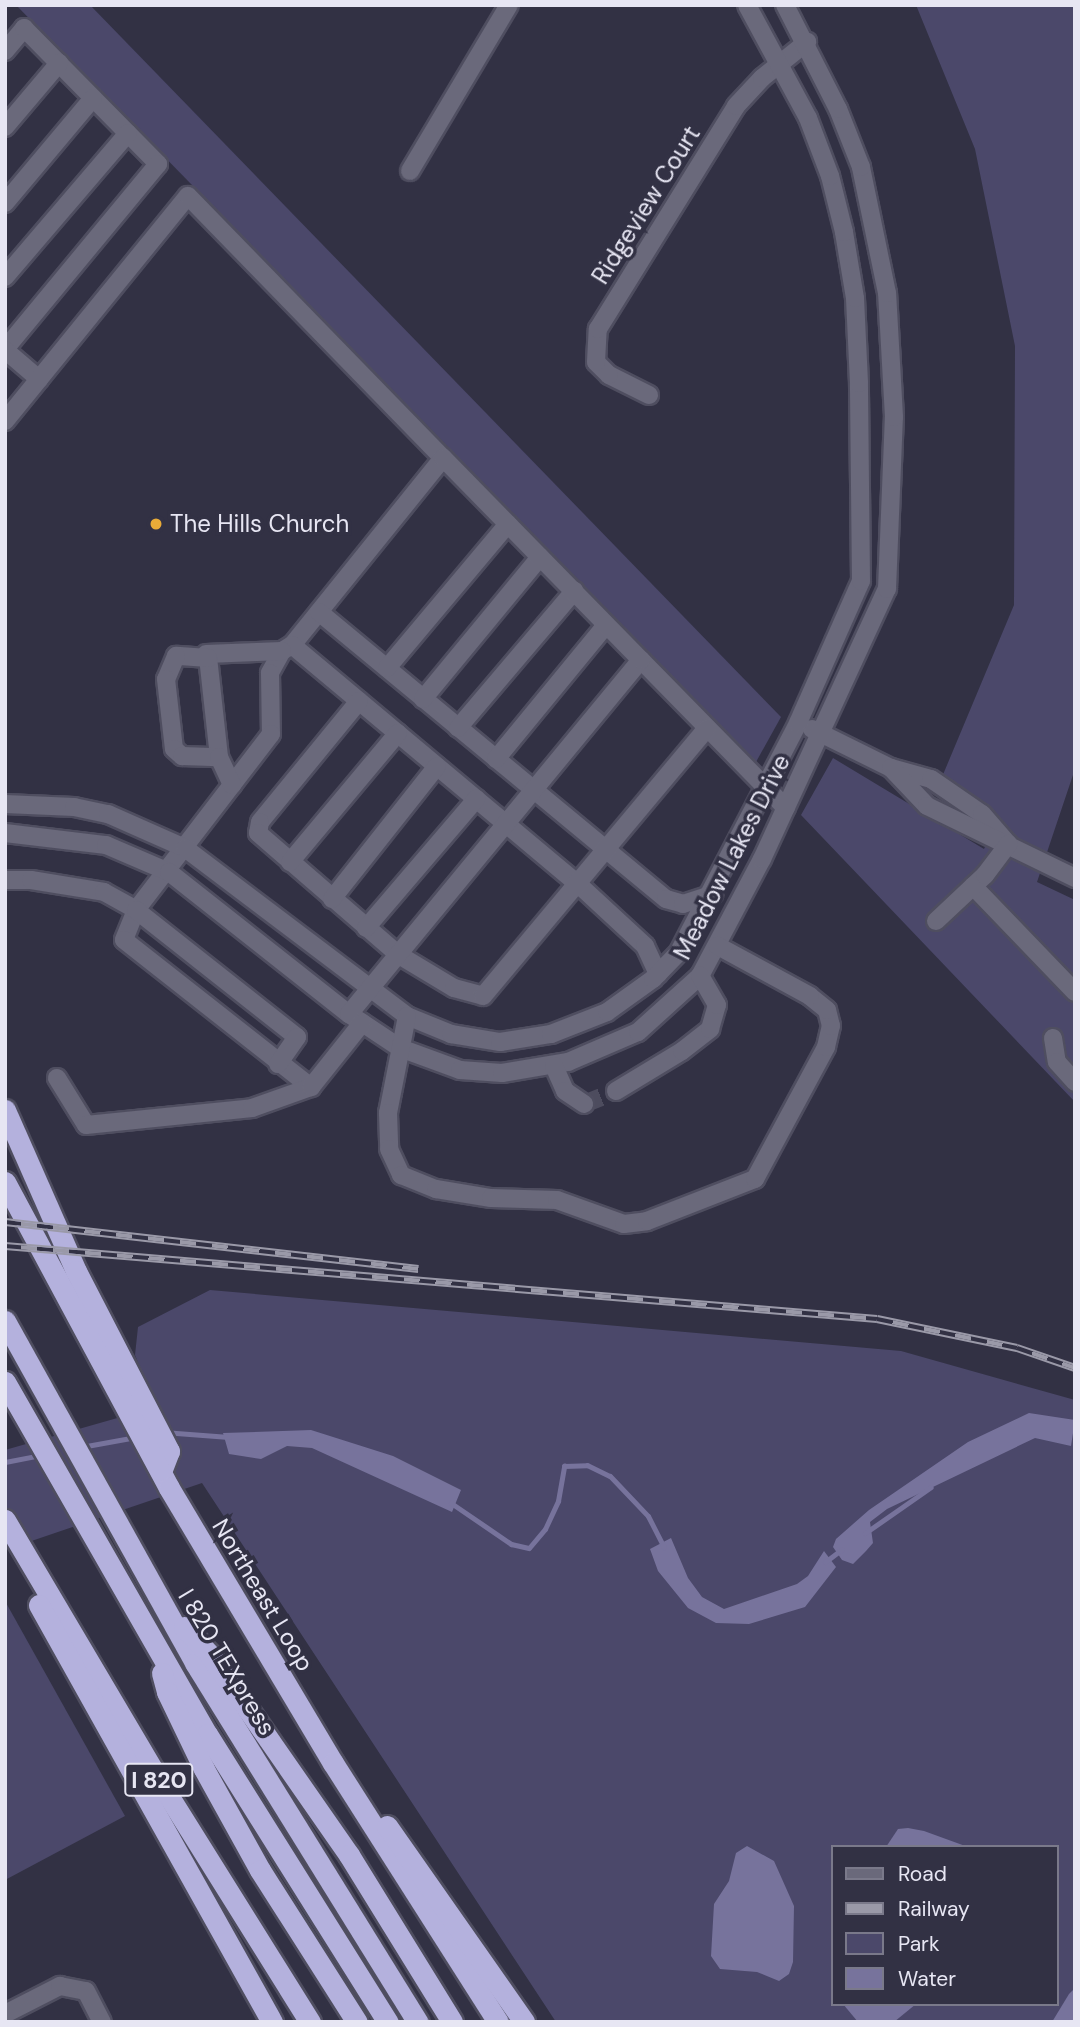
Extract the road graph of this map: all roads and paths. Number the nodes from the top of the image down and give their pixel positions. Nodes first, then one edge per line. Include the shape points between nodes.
1 (509, 5) edge
2 (747, 5) edge
3 (785, 5) edge
4 (807, 42) junction
5 (5, 51) edge
6 (782, 62) junction
7 (59, 63) junction
8 (93, 98) junction
9 (5, 127) edge
10 (128, 133) junction
11 (410, 171) dead end
12 (5, 203) edge
13 (5, 277) edge
14 (5, 350) edge
15 (39, 379) junction
16 (649, 396) dead end
17 (6, 419) edge
18 (443, 458) junction
19 (508, 524) junction
20 (540, 557) junction
21 (574, 591) junction
22 (319, 612) junction
23 (606, 625) junction
24 (287, 648) junction
25 (206, 654) junction
26 (641, 660) junction
27 (387, 668) junction
28 (423, 699) junction
29 (359, 701) junction
30 (798, 723) junction
31 (707, 727) junction
32 (458, 728) junction
33 (398, 733) junction
34 (822, 733) junction
35 (219, 757) junction
36 (496, 759) junction
37 (438, 766) junction
38 (891, 768) junction
39 (232, 785) junction
40 (766, 788) junction
41 (534, 790) junction
42 (476, 799) junction
43 (5, 804) edge
44 (786, 808) junction
45 (506, 824) junction
46 (5, 833) edge
47 (1008, 844) junction
48 (185, 848) junction
49 (606, 849) junction
50 (290, 862) junction
51 (169, 872) junction
52 (1075, 877) edge
53 (5, 880) edge
54 (577, 883) junction
55 (973, 886) junction
56 (713, 894) junction
57 (332, 899) junction
58 (136, 910) junction
59 (936, 921) dead end
60 (366, 928) junction
61 (718, 946) junction
62 (398, 955) junction
63 (658, 974) junction
64 (700, 976) junction
65 (371, 988) junction
66 (1075, 992) edge
67 (407, 1016) junction
68 (355, 1018) junction
69 (1053, 1038) dead end
70 (400, 1048) junction
71 (278, 1063) junction
72 (554, 1066) junction
73 (57, 1078) dead end
74 (1075, 1082) edge
75 (311, 1087) junction
76 (616, 1091) tunnel mouth
77 (584, 1104) dead end
78 (5, 1110) edge
79 (5, 1182) edge
80 (5, 1321) edge
81 (5, 1382) edge
82 (129, 1395) junction
83 (10, 1528) edge
84 (159, 1601) junction
85 (156, 1645) junction
86 (363, 1810) junction
87 (5, 2014) edge
88 (102, 2022) edge
89 (272, 2022) edge
90 (310, 2022) edge
91 (357, 2022) edge
92 (388, 2022) edge
93 (418, 2022) edge
94 (452, 2022) edge
95 (498, 2022) edge
96 (524, 2022) edge

1 - 11 street
2 - 6 street, Meadow Lakes Drive
3 - 4 street, Meadow Lakes Drive
4 - 6 street, Ridgeview Court
4 - 34 street, Meadow Lakes Drive via 861,167 887,293 894,417 887,589
5 - 7 street via 24,28
6 - 16 street, Ridgeview Court via 736,106 598,329 597,362 609,375
6 - 30 street, Meadow Lakes Drive via 830,176 844,232 855,298 862,456 861,581
7 - 8 street
7 - 9 street
8 - 10 street
8 - 12 street
10 - 13 street
10 - 14 street via 158,164
14 - 15 street
15 - 17 street
15 - 18 street via 188,195
18 - 19 street
18 - 22 street
19 - 20 street
19 - 27 street
20 - 21 street
20 - 28 street
21 - 23 street
21 - 32 street
22 - 24 street
22 - 27 street
23 - 26 street
23 - 36 street
24 - 25 street
24 - 29 street
24 - 39 street via 270,673 271,734
25 - 35 street
25 - 35 street via 176,656 166,672 174,749 182,756
26 - 31 street
26 - 41 street
27 - 28 street
28 - 32 street
29 - 33 street
29 - 50 street via 258,826 262,839
30 - 34 street
30 - 40 street, Meadow Lakes Drive
31 - 40 street
31 - 49 street
32 - 36 street
33 - 37 street
33 - 50 street
34 - 38 street
34 - 44 street, Meadow Lakes Drive
35 - 39 street
36 - 41 street
37 - 42 street
37 - 57 street
38 - 47 street via 927,806
38 - 47 street via 931,779 982,814
39 - 48 street
40 - 44 street
40 - 56 street, Meadow Lakes Drive
41 - 45 street
41 - 49 street
42 - 45 street
42 - 60 street
43 - 48 street, Meadow Lakes Drive via 75,807 108,814
44 - 61 street, Meadow Lakes Drive
45 - 54 street
45 - 62 street
46 - 51 street, Meadow Lakes Drive via 106,845
47 - 52 street
47 - 55 street
48 - 51 street
48 - 65 street, Meadow Lakes Drive
49 - 54 street
49 - 56 street via 666,899 683,904
50 - 57 street
51 - 58 street
51 - 68 street, Meadow Lakes Drive
53 - 58 street via 104,891
54 - 62 street via 483,996 454,988
54 - 63 street via 645,946
55 - 59 street
55 - 66 street
56 - 63 street, Meadow Lakes Drive via 679,953
57 - 60 street
58 - 71 street via 124,940
58 - 71 street via 297,1037
60 - 62 street
61 - 64 street, Meadow Lakes Drive
61 - 70 street via 827,1010 831,1026 826,1047 755,1179 647,1221 624,1224 557,1200 491,1198 436,1189 401,1175 389,1149 388,1112
62 - 65 street
63 - 67 street, Meadow Lakes Drive via 607,1012 551,1034 500,1042 451,1034
64 - 72 street, Meadow Lakes Drive via 638,1032
64 - 76 street via 717,1005 710,1029
65 - 67 street, Meadow Lakes Drive
65 - 68 street
67 - 70 street
68 - 70 street, Meadow Lakes Drive
68 - 75 street
69 - 74 street via 1057,1062
70 - 72 street, Meadow Lakes Drive via 460,1070 502,1073
71 - 75 street
72 - 77 street via 565,1091
73 - 75 street via 86,1125 252,1108
78 - 82 highway
79 - 82 highway, Northeast Loop
80 - 84 highway, I 820 TEXpress
81 - 85 highway
82 - 86 highway, Northeast Loop via 165,1480
83 - 89 highway via 9,1552
83 - 90 highway, I 820
84 - 93 highway, I 820 TEXpress
84 - 94 highway via 210,1655 267,1736 349,1855
85 - 91 highway via 167,1692 204,1769 260,1870
85 - 92 highway
86 - 95 highway, Northeast Loop
86 - 96 highway via 392,1829
87 - 88 street via 60,1986 86,1992

